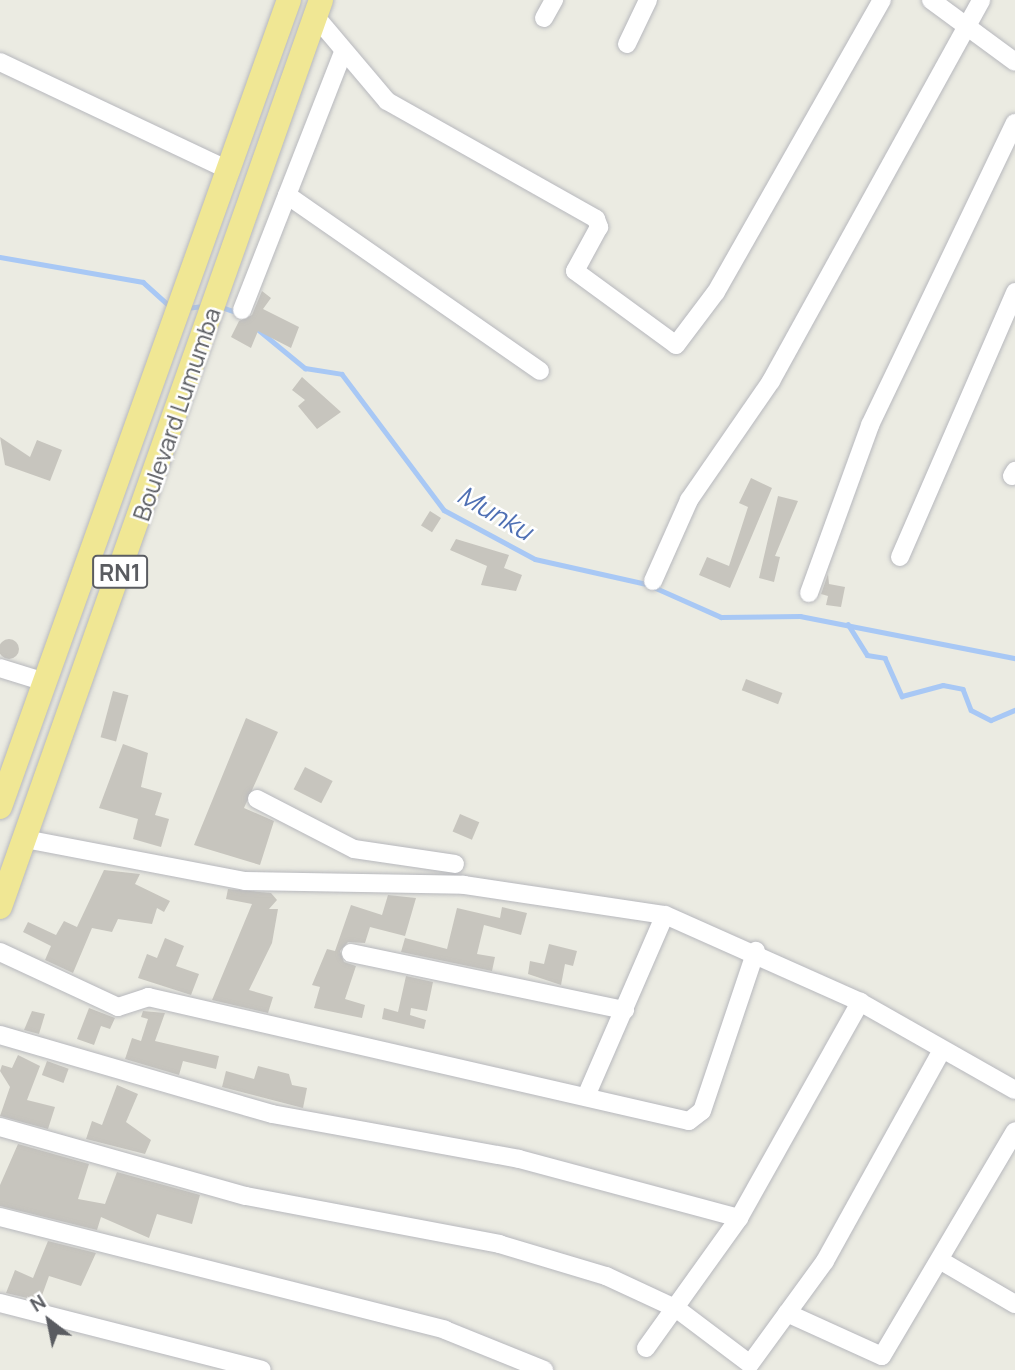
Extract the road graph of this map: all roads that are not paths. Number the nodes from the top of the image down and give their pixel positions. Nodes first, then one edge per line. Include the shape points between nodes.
1 (289, 0) edge
2 (554, 0) edge
3 (648, 0) edge
4 (882, 0) edge
5 (931, 0) edge
6 (981, 0) edge
7 (318, 8) edge
8 (544, 18) dead end
9 (965, 26) junction
10 (626, 44) dead end
11 (343, 52) junction
12 (0, 62) edge
13 (1015, 62) edge
14 (1015, 123) edge
15 (228, 170) junction
16 (287, 194) junction
17 (1015, 292) edge
18 (242, 310) dead end
19 (540, 371) dead end
20 (900, 557) dead end
21 (653, 581) dead end
22 (809, 593) dead end
23 (0, 668) edge
24 (44, 682) junction
25 (257, 799) dead end
26 (0, 807) edge
27 (25, 839) junction
28 (381, 854) junction
29 (404, 857) junction
30 (454, 864) dead end
31 (377, 883) junction
32 (400, 884) junction
33 (0, 907) edge
34 (665, 915) junction
35 (756, 951) junction
36 (0, 952) edge
37 (351, 953) dead end
38 (860, 1002) junction
39 (625, 1010) junction
40 (0, 1035) edge
41 (942, 1050) junction
42 (1015, 1090) edge
43 (587, 1094) junction
44 (0, 1127) edge
45 (1015, 1131) edge
46 (0, 1217) edge
47 (739, 1218) junction
48 (943, 1262) junction
49 (0, 1303) edge
50 (1015, 1304) edge
51 (677, 1308) junction
52 (787, 1314) junction
53 (646, 1348) dead end
54 (754, 1367) edge
55 (262, 1370) edge
56 (544, 1370) edge

1 - 15 highway, Boulevard Lumumba / RN1
2 - 8 street
3 - 10 street
4 - 11 street via 716,292 676,345 575,271 599,227 596,219 387,101
5 - 9 street
6 - 9 street
7 - 11 street
7 - 27 highway, Boulevard Lumumba / RN1
9 - 13 street
9 - 21 street via 771,381 689,500
11 - 16 street
12 - 15 street
14 - 22 street via 870,425
15 - 24 highway, Boulevard Lumumba / RN1
16 - 18 street
16 - 19 street
17 - 20 street
23 - 24 street
24 - 26 highway, Boulevard Lumumba / RN1
25 - 28 street via 332,840
27 - 31 street via 245,881
27 - 33 highway, Boulevard Lumumba / RN1
28 - 29 street
28 - 31 street
29 - 30 street
29 - 32 street
31 - 32 street
32 - 34 street via 464,885
34 - 35 street
34 - 39 street
35 - 38 street
35 - 43 street via 696,1120
36 - 43 street via 118,1007 148,997
37 - 39 street
38 - 41 street
38 - 47 street
39 - 43 street
40 - 47 street via 272,1114 519,1159
41 - 42 street
41 - 52 street via 825,1261
44 - 51 street via 246,1196 499,1244 606,1276
45 - 48 street
46 - 56 street via 445,1330
47 - 51 street
48 - 50 street
48 - 52 street via 877,1358
49 - 55 street
51 - 53 street
51 - 54 street
52 - 54 street

